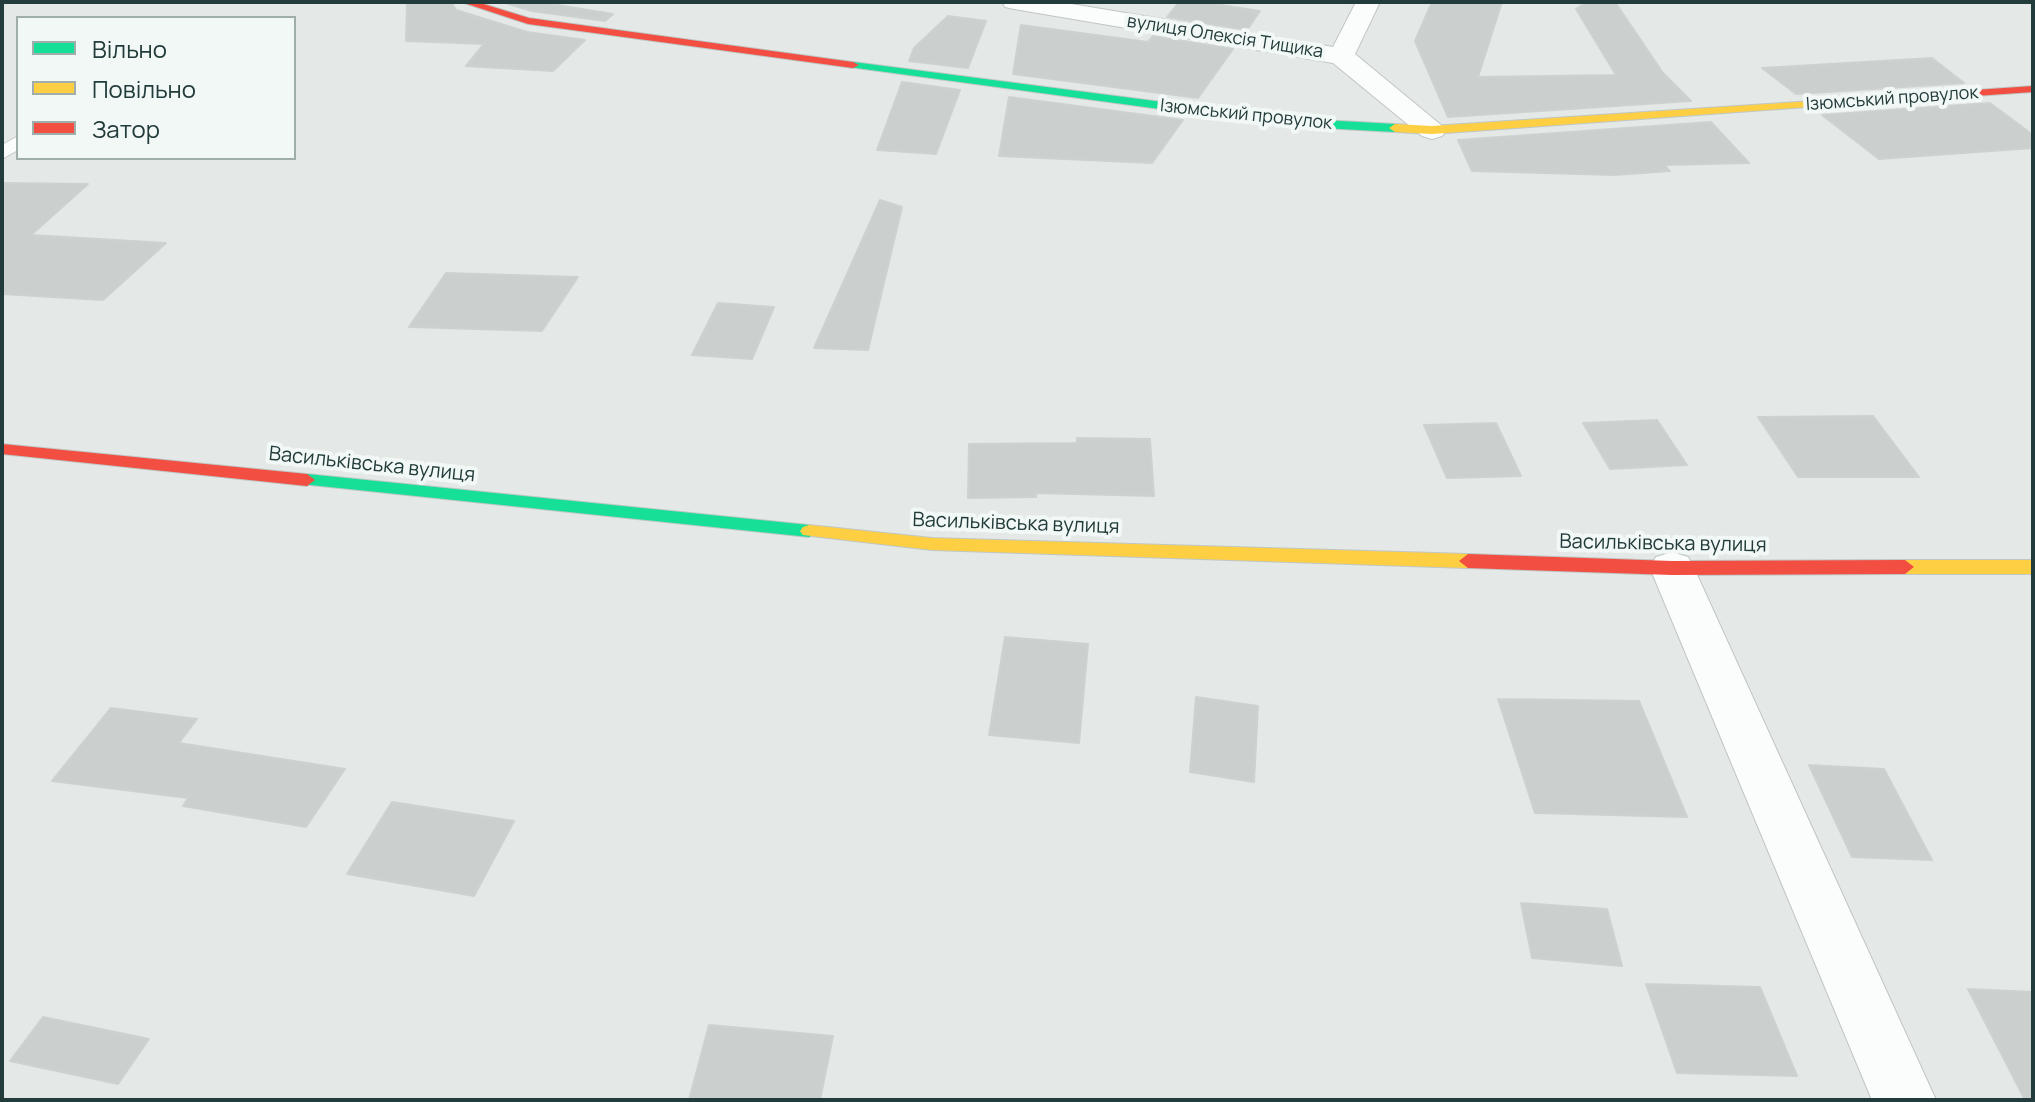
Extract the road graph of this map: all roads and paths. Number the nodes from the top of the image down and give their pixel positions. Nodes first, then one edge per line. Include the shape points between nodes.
1 (466, 2) edge
2 (1014, 2) edge
3 (1368, 2) edge
4 (1341, 56) junction
5 (2033, 89) edge
6 (1432, 130) junction
7 (2, 449) edge
8 (2033, 567) edge
9 (1672, 568) junction
10 (1904, 1100) edge

1 - 6 street, Ізюмський провулок via 528,21 1158,106 1286,122
2 - 4 street, вулиця Олексія Тищика
3 - 4 street
4 - 6 street
5 - 6 street, Ізюмський провулок
7 - 9 street, Васильківська вулиця via 932,544
8 - 9 street, Васильківська вулиця
9 - 10 street

